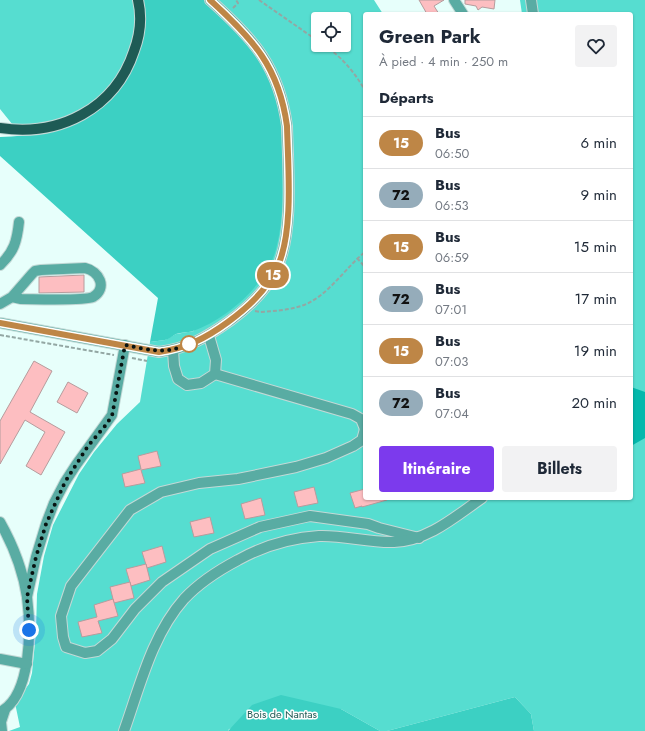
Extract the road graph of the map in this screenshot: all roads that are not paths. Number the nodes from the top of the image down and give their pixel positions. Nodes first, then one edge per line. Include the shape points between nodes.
1 (138, 0) edge
2 (210, 0) edge
3 (454, 0) edge
4 (531, 0) edge
5 (462, 12) edge
6 (533, 12) edge
7 (0, 128) edge
8 (18, 222) dead end
9 (0, 265) edge
10 (12, 297) junction
11 (0, 304) edge
12 (0, 323) edge
13 (209, 336) junction
14 (125, 345) junction
15 (174, 350) junction
16 (215, 374) junction
17 (363, 424) edge
18 (363, 436) edge
19 (479, 500) edge
20 (0, 522) edge
21 (419, 538) junction
22 (27, 597) junction
23 (0, 659) edge
24 (27, 664) junction
25 (2, 711) edge
26 (2, 731) edge
27 (124, 731) edge

1 - 7 main road via 140,25 137,43 122,78 110,94 94,108 75,119 50,127 27,130
2 - 13 street via 258,48 268,64 282,98 287,126 288,223 277,268 267,284 244,310
3 - 5 street
4 - 6 street
8 - 9 street via 16,242
10 - 10 street via 86,299 96,294 101,283 91,269 41,270 32,274
10 - 11 street
12 - 14 street
13 - 15 street
13 - 16 street via 216,360
14 - 15 street via 159,352
14 - 22 street via 112,416 80,459 54,503 44,530
15 - 16 street via 174,366 178,379 186,385 201,383
16 - 17 street via 352,414 361,419
18 - 21 street via 354,446 326,458 296,467 238,479 198,483 162,492 130,510 71,586 61,616 66,647 85,654 97,651 112,639 135,609 162,582 210,549 260,527 310,516 368,524
19 - 21 street via 436,530
20 - 22 street via 14,553
21 - 27 street via 394,542 332,536 294,539 253,552 213,575 185,599 162,632
22 - 24 street
23 - 24 street
24 - 25 street via 18,691 12,702
25 - 26 street

